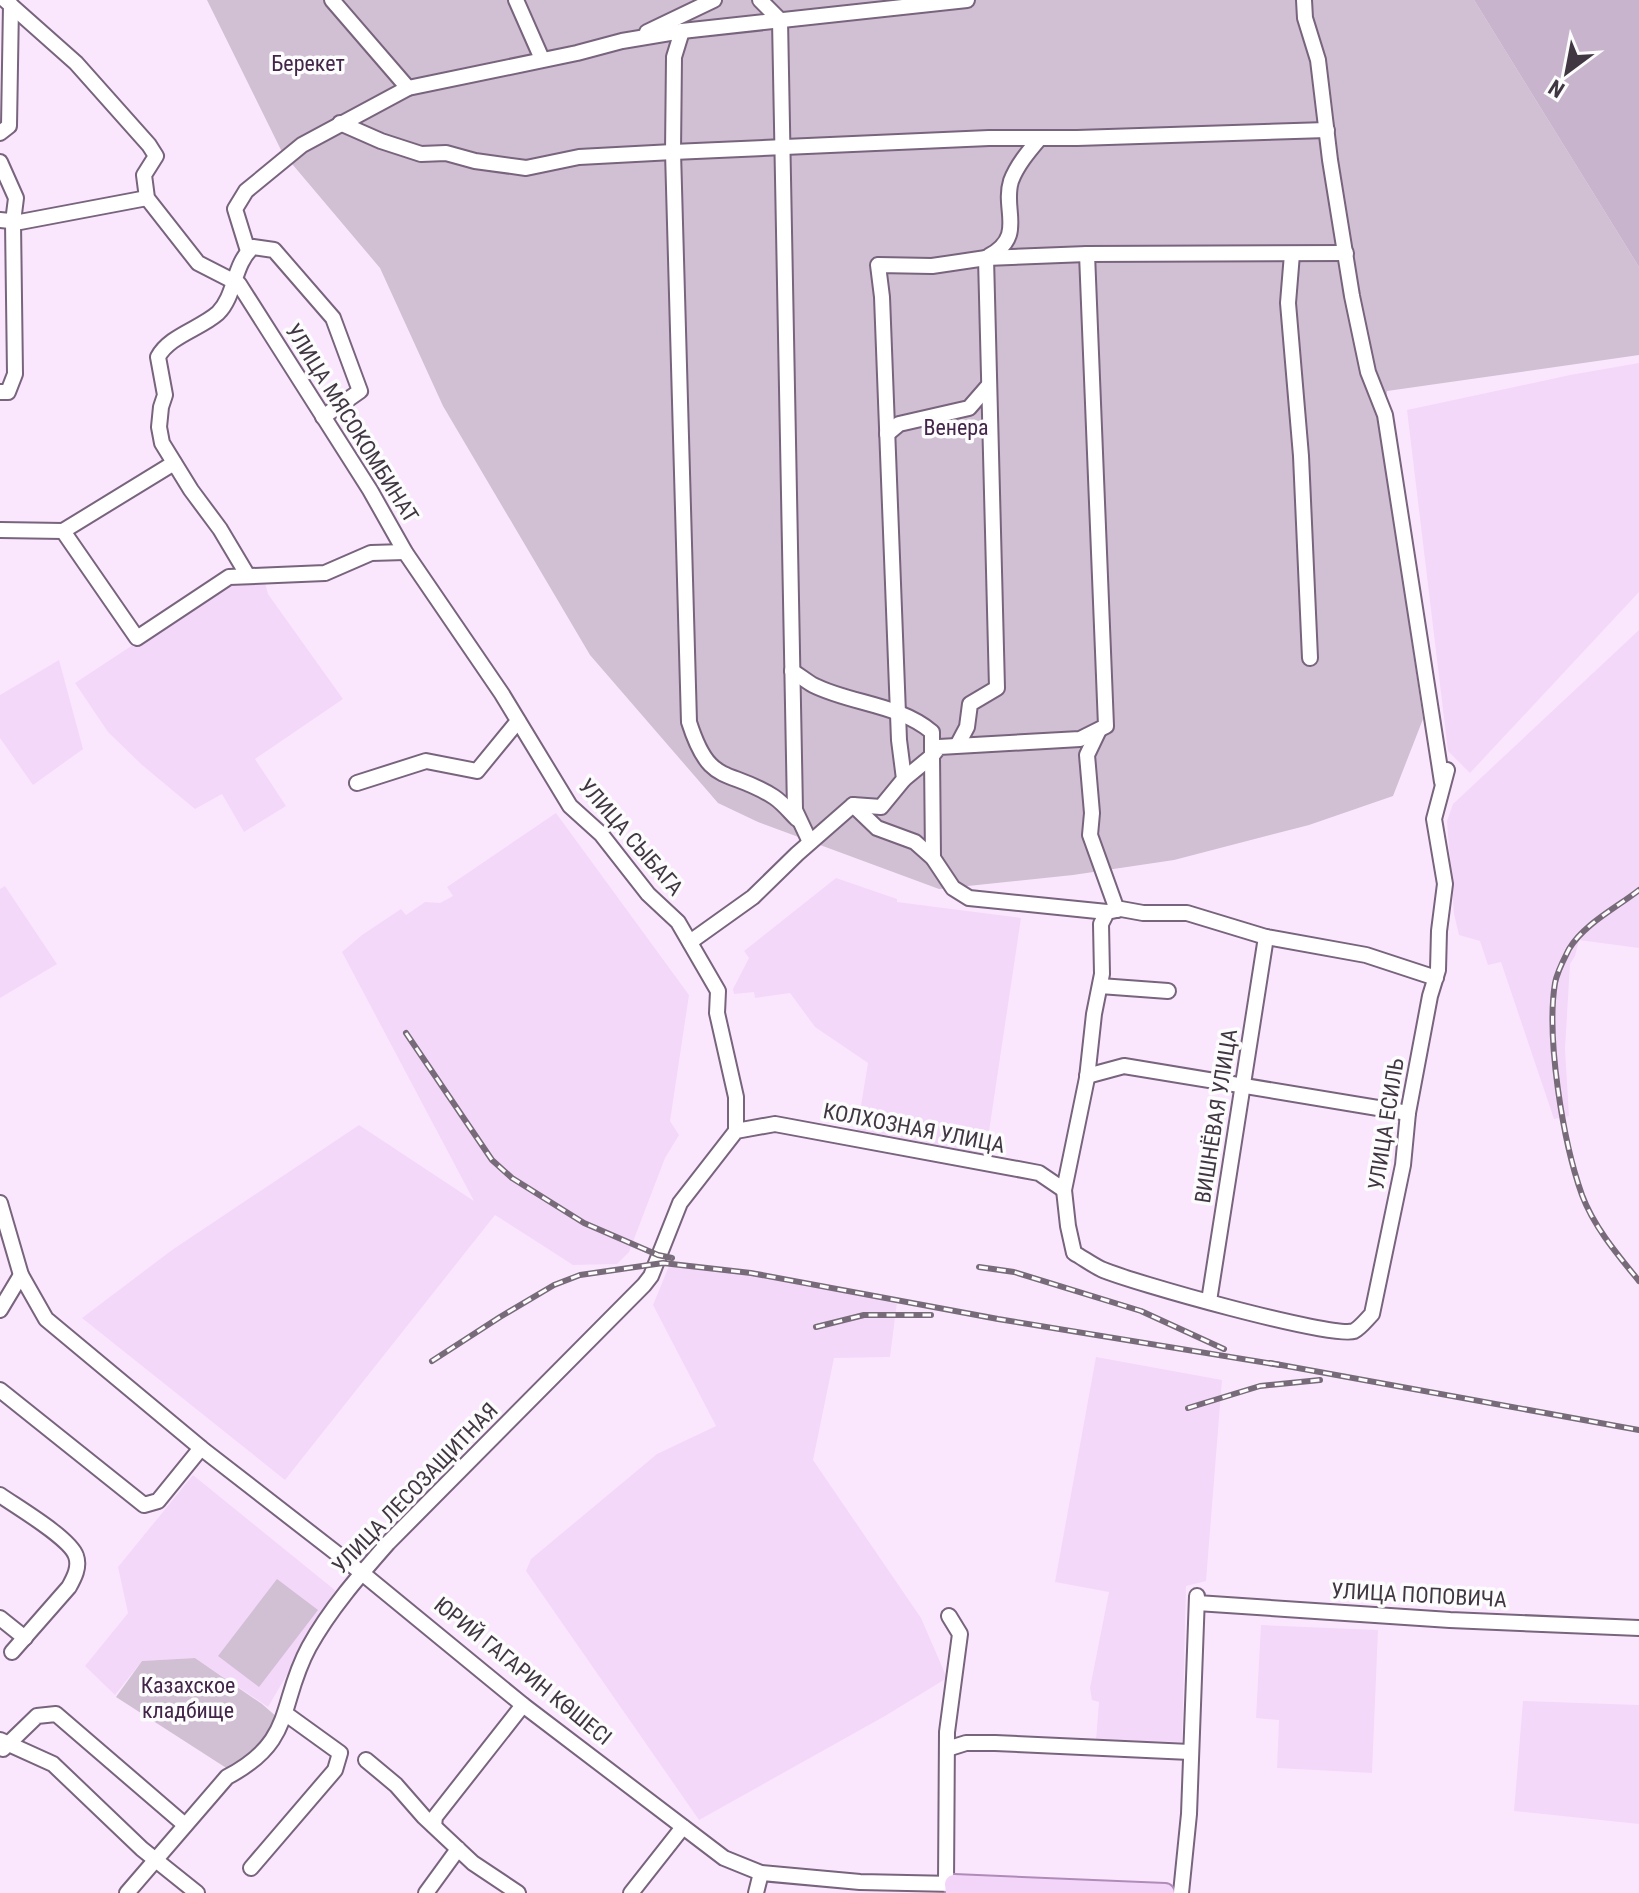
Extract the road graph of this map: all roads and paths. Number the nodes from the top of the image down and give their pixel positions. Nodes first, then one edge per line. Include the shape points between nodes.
1 (332, 0) edge
2 (516, 0) edge
3 (714, 0) edge
4 (760, 0) edge
5 (967, 0) edge
6 (1304, 0) edge
7 (8, 3) edge
8 (780, 20) junction
9 (682, 31) junction
10 (629, 40) junction
11 (542, 59) junction
12 (408, 88) junction
13 (340, 123) junction
14 (1327, 130) junction
15 (0, 133) edge
16 (1040, 138) junction
17 (783, 149) junction
18 (673, 152) junction
19 (0, 162) edge
20 (147, 198) junction
21 (7, 221) edge
22 (248, 251) junction
23 (1346, 253) junction
24 (1087, 254) junction
25 (1292, 254) junction
26 (986, 258) junction
27 (234, 281) junction
28 (989, 385) junction
29 (4, 392) edge
30 (323, 417) junction
31 (887, 434) junction
32 (174, 463) junction
33 (0, 530) edge
34 (63, 531) junction
35 (405, 552) junction
36 (248, 576) junction
37 (1310, 658) dead end
38 (792, 671) junction
39 (898, 713) junction
40 (518, 721) junction
41 (1098, 732) junction
42 (958, 744) junction
43 (932, 756) junction
44 (1447, 770) dead end
45 (904, 779) junction
46 (357, 783) dead end
47 (1442, 786) junction
48 (853, 805) junction
49 (801, 823) junction
50 (810, 842) junction
51 (933, 858) junction
52 (1109, 915) junction
53 (1266, 937) junction
54 (690, 942) junction
55 (1436, 978) junction
56 (1100, 986) junction
57 (1168, 991) dead end
58 (1087, 1076) junction
59 (1243, 1085) junction
60 (1408, 1113) junction
61 (736, 1131) junction
62 (1064, 1190) junction
63 (0, 1203) edge
64 (21, 1275) junction
65 (1209, 1301) junction
66 (0, 1310) edge
67 (0, 1390) edge
68 (201, 1448) junction
69 (0, 1495) edge
70 (362, 1573) junction
71 (949, 1616) dead end
72 (0, 1618) edge
73 (1639, 1628) edge
74 (25, 1638) junction
75 (12, 1652) dead end
76 (523, 1705) junction
77 (286, 1714) junction
78 (2, 1746) edge
79 (947, 1749) junction
80 (1190, 1752) junction
81 (366, 1760) dead end
82 (185, 1825) junction
83 (434, 1826) junction
84 (683, 1827) junction
85 (458, 1849) junction
86 (155, 1858) junction
87 (251, 1868) dead end
88 (761, 1873) junction
89 (952, 1887) edge
90 (127, 1893) edge
91 (197, 1893) edge
92 (426, 1893) edge
93 (518, 1893) edge
94 (631, 1893) edge
95 (756, 1893) edge
96 (1165, 1893) edge
97 (1181, 1893) edge

1 - 12 street
2 - 11 street
3 - 10 street
4 - 8 street
5 - 8 street
6 - 14 street
7 - 15 street via 9,126
7 - 20 street via 76,63 149,145 156,156 144,175
8 - 9 street
8 - 17 street
9 - 10 street
9 - 18 street via 674,57
10 - 11 street
11 - 12 street
12 - 13 street
13 - 18 street via 421,154 446,153 526,168 579,157
13 - 22 street via 302,145 238,202 235,216
14 - 16 street
14 - 23 street
16 - 17 street
16 - 26 street via 1011,182 1008,238 1003,249
17 - 18 street
17 - 38 street
18 - 49 street via 689,722 716,772 775,798
19 - 21 street via 16,198
20 - 21 street
20 - 27 street, УЛИЦА МЯСОКОМБИНАТ via 198,263
21 - 29 street via 15,374
22 - 27 street
22 - 30 street via 274,250 341,334 360,391
23 - 25 street
23 - 47 street via 1368,372 1385,415
24 - 25 street
24 - 26 street
24 - 41 street via 1106,726
25 - 37 street via 1288,303
26 - 28 street
26 - 31 street via 932,266 878,265
27 - 30 street, УЛИЦА МЯСОКОМБИНАТ
27 - 32 street via 218,312 158,357 165,395 160,435
28 - 31 street via 969,408 899,424
28 - 42 street via 997,688 970,704
30 - 35 street, УЛИЦА МЯСОКОМБИНАТ
31 - 39 street
32 - 34 street
32 - 36 street
33 - 34 street
34 - 36 street, УЛИЦА МЯСОКОМБИНАТ via 137,638 229,577
35 - 36 street, УЛИЦА МЯСОКОМБИНАТ via 371,553 325,573
35 - 40 street, УЛИЦА СЫБАГА
38 - 39 street via 812,685
38 - 49 street via 795,810
39 - 43 street via 932,732
39 - 45 street
40 - 46 street via 477,771 426,761
40 - 54 street, УЛИЦА СЫБАГА via 570,806 601,834
41 - 42 street via 1080,739
41 - 52 street via 1087,755 1090,835
42 - 43 street via 939,747
43 - 45 street
43 - 51 street
44 - 47 street, УЛИЦА ЕСИЛЬ
45 - 48 street via 881,807
47 - 55 street, УЛИЦА ЕСИЛЬ via 1434,819 1445,884
48 - 50 street
48 - 51 street via 877,828 915,842
49 - 50 street
50 - 54 street via 753,897
51 - 52 street via 953,888 969,898
52 - 53 street via 1187,913
52 - 56 street
53 - 55 street via 1366,955
53 - 59 street, ВИШНЁВАЯ УЛИЦА
54 - 61 street, УЛИЦА СЫБАГА via 718,991 717,1013 736,1097
55 - 60 street, УЛИЦА ЕСИЛЬ
56 - 57 street
56 - 58 street
58 - 59 street via 1124,1066
58 - 62 street
59 - 60 street
59 - 65 street, ВИШНЁВАЯ УЛИЦА
60 - 65 street, УЛИЦА ЕСИЛЬ via 1403,1165 1372,1314 1355,1331
61 - 62 street, КОЛХОЗНАЯ УЛИЦА via 775,1124 1039,1173
61 - 70 street, УЛИЦА ЛЕСОЗАЩИТНАЯ via 680,1203 644,1285
62 - 65 street via 1074,1253 1101,1269
63 - 64 street, ЮРИЙ ГАГАРИН КӨШЕСІ
64 - 66 street
64 - 68 street, ЮРИЙ ГАГАРИН КӨШЕСІ via 46,1319
67 - 68 street via 144,1505 158,1501
68 - 70 street, ЮРИЙ ГАГАРИН КӨШЕСІ
69 - 74 street via 61,1538 76,1556 76,1575 69,1587
70 - 76 street, ЮРИЙ ГАГАРИН КӨШЕСІ
70 - 77 street, УЛИЦА ЛЕСОЗАЩИТНАЯ via 309,1647
71 - 79 street via 960,1634
72 - 74 street
73 - 80 street, УЛИЦА ПОПОВИЧА via 1197,1600
74 - 75 street
76 - 83 street via 435,1817
76 - 84 street, ЮРИЙ ГАГАРИН КӨШЕСІ
77 - 82 street, УЛИЦА ЛЕСОЗАЩИТНАЯ via 269,1746 227,1777
77 - 87 street via 340,1753 335,1770
78 - 82 street via 37,1716 56,1714
78 - 86 street via 53,1764
79 - 80 street via 995,1743
79 - 89 street
80 - 97 street
81 - 83 street
82 - 86 street, УЛИЦА ЛЕСОЗАЩИТНАЯ
83 - 85 street
84 - 88 street, ЮРИЙ ГАГАРИН КӨШЕСІ via 724,1858
84 - 94 street
85 - 92 street
85 - 93 street
86 - 90 street, УЛИЦА ЛЕСОЗАЩИТНАЯ
86 - 91 street
88 - 89 street, ЮРИЙ ГАГАРИН КӨШЕСІ
88 - 95 street
89 - 96 main road, ЮРИЙ ГАГАРИН КӨШЕСІ

